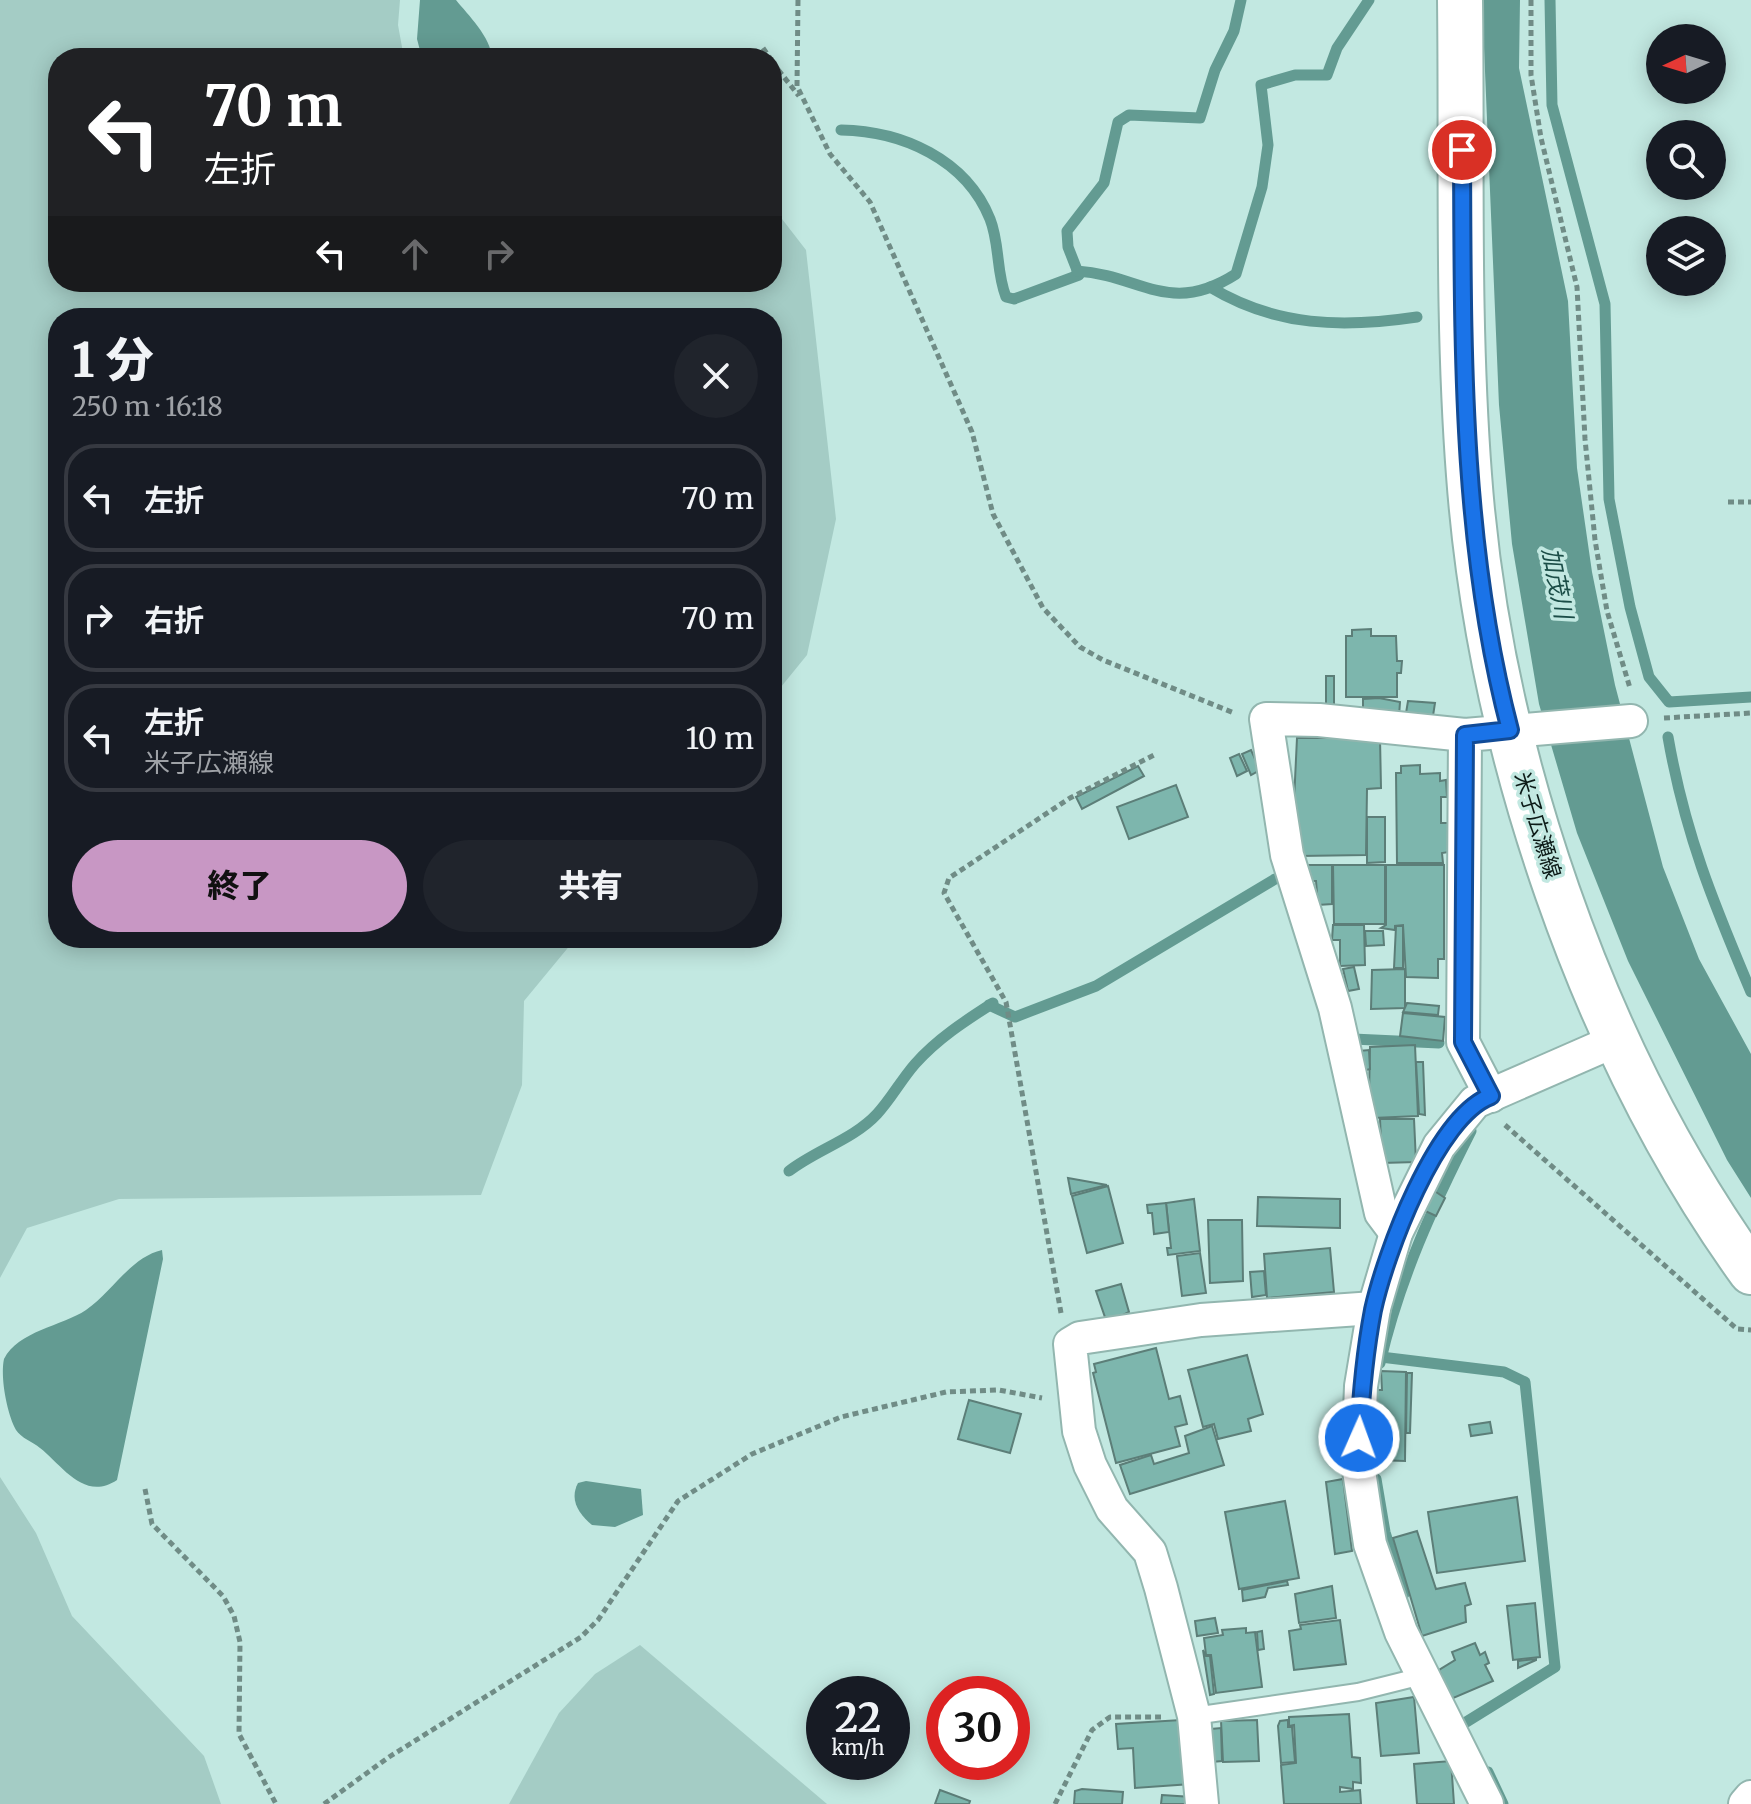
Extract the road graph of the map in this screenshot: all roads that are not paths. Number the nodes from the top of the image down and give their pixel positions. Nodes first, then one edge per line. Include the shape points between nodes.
1 (1460, 0) edge
2 (1635, 720) road end
3 (1522, 729) junction
4 (1465, 735) junction
5 (1619, 1039) junction
6 (1483, 1099) junction
7 (1396, 1233) junction
8 (1751, 1272) edge
9 (1374, 1308) junction
10 (1422, 1676) junction
11 (1194, 1716) junction
12 (1751, 1797) edge
13 (1202, 1804) edge
14 (1487, 1804) edge
15 (1745, 1804) edge

1 - 3 main road, 米子広瀬線 via 1469,475 1481,584
2 - 3 street
3 - 4 street
3 - 5 main road, 米子広瀬線 via 1539,840
4 - 6 street via 1463,1042
4 - 7 street via 1266,719 1287,855 1335,1008 1381,1213
5 - 6 street
5 - 8 main road, 米子広瀬線 via 1655,1119
6 - 7 street via 1439,1146
7 - 9 street
9 - 10 street via 1361,1386 1358,1464 1370,1544
9 - 11 street via 1201,1320 1080,1338 1070,1344 1079,1431 1090,1465 1112,1509 1150,1552
10 - 11 lane via 1358,1692
10 - 14 street
11 - 13 street
12 - 15 street

